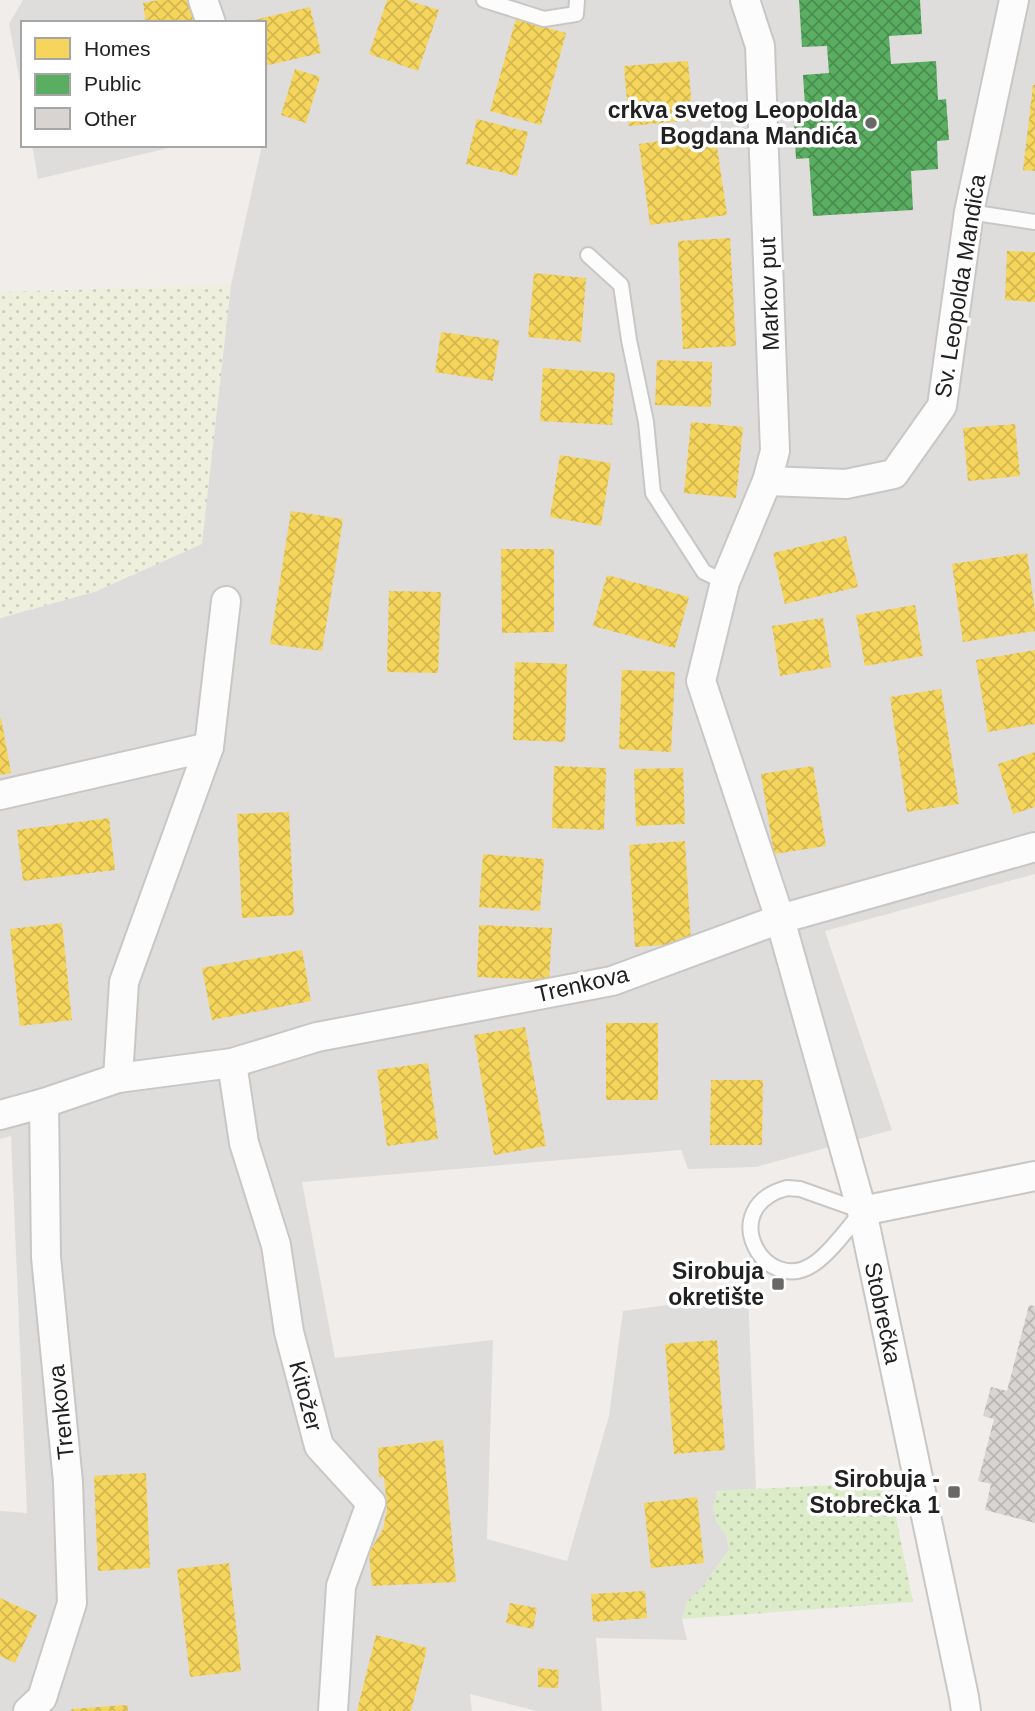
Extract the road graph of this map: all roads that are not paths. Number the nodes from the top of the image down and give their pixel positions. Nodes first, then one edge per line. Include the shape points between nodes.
1 (203, 0) edge
2 (484, 0) edge
3 (577, 0) edge
4 (745, 0) edge
5 (1014, 0) edge
6 (210, 21) edge
7 (969, 212) junction
8 (1035, 222) edge
9 (588, 255) dead end
10 (767, 481) junction
11 (725, 582) junction
12 (226, 601) dead end
13 (209, 747) junction
14 (0, 795) edge
15 (1035, 847) edge
16 (780, 919) junction
17 (232, 1063) junction
18 (118, 1078) junction
19 (44, 1103) junction
20 (0, 1115) edge
21 (1035, 1176) edge
22 (862, 1211) junction
23 (28, 1711) edge
24 (333, 1711) edge
25 (965, 1711) edge

1 - 6 street
2 - 3 lane via 544,19 576,14
4 - 10 street, Markov put via 760,46 775,451
5 - 7 street, Sv. Leopolda Mandića
7 - 8 lane
7 - 10 street, Sv. Leopolda Mandića via 942,406 894,474 846,484
9 - 11 lane via 621,285 646,422 653,493 704,572
10 - 11 street, Markov put
11 - 16 street, Markov put via 701,681
12 - 13 street
13 - 14 street
13 - 18 street via 124,982
15 - 16 street, Trenkova
16 - 17 street, Trenkova via 612,981 317,1037
16 - 22 street, Stobrečka
17 - 18 street, Trenkova
17 - 24 street, Kitožer via 244,1143 276,1245 289,1332 320,1446 371,1503 341,1586
18 - 19 street, Trenkova
19 - 20 street, Trenkova
19 - 23 street, Trenkova via 46,1257 68,1482 72,1604 42,1698
21 - 22 street
22 - 22 lane via 800,1189 775,1191 764,1198 751,1221 754,1247 773,1267 801,1270 825,1254
22 - 25 street, Stobrečka

